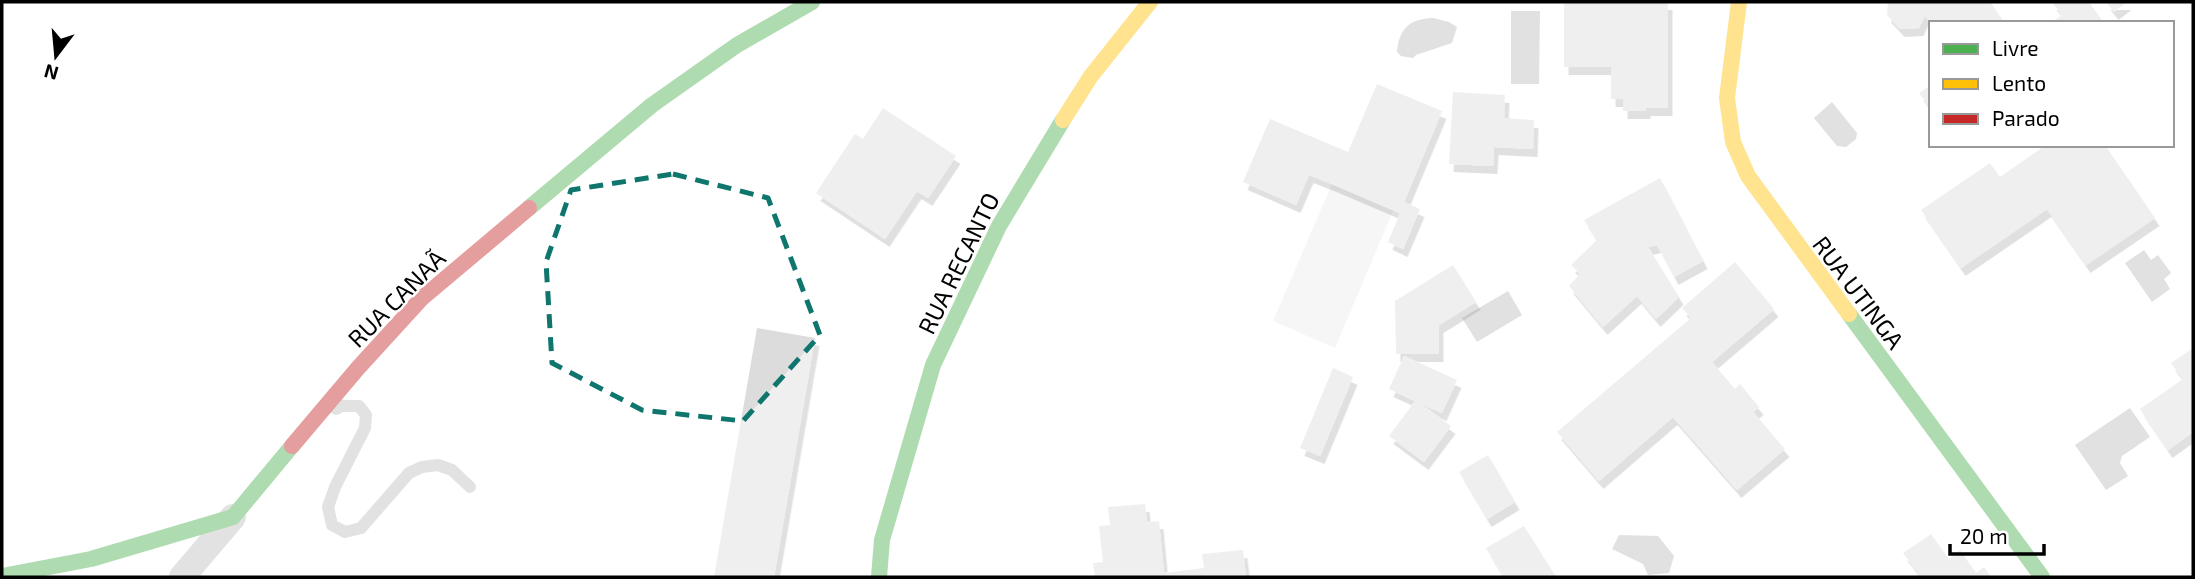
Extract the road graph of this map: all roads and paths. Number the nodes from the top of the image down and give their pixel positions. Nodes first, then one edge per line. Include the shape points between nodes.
1 (812, 2) edge
2 (1150, 2) edge
3 (1739, 2) edge
4 (311, 424) junction
5 (470, 486) dead end
6 (233, 517) junction
7 (2, 576) edge
8 (183, 577) edge
9 (879, 577) edge
10 (2042, 577) edge

1 - 4 street, RUA CANAÃ via 737,45 652,105 518,217 421,299
2 - 9 street, RUA RECANTO via 1091,76 1038,159 999,226 933,365 882,540
3 - 10 street, RUA UTINGA via 1727,98 1733,142 1748,176
4 - 5 lane via 341,406 359,405 366,415 365,428 328,507 332,525 345,532 361,528 409,473 422,467 438,465 452,470
4 - 6 street, RUA CANAÃ
6 - 7 street via 91,559
6 - 8 street

